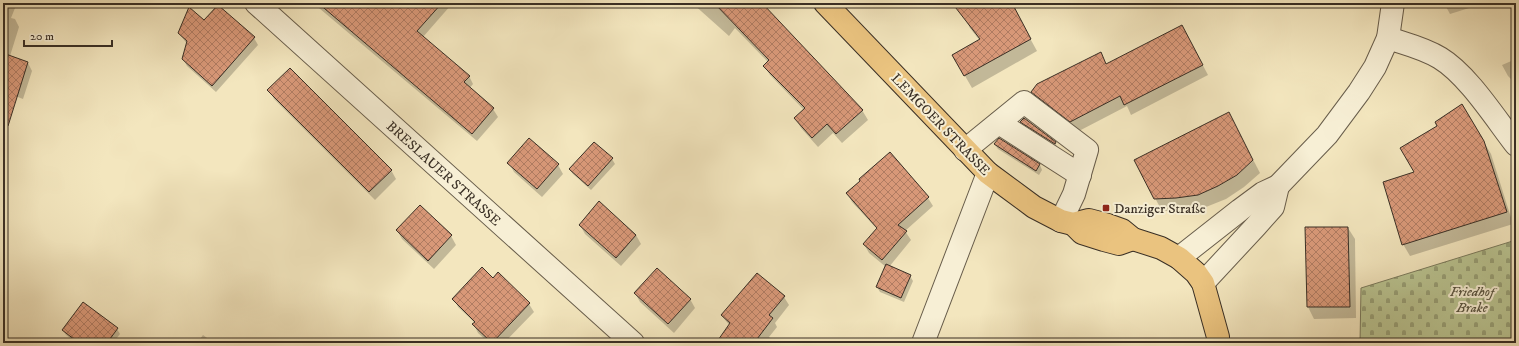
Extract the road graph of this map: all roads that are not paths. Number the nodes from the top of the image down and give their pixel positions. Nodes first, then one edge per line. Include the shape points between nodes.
1 (256, 3) edge
2 (825, 3) edge
3 (1393, 3) edge
4 (1388, 38) junction
5 (999, 123) junction
6 (1516, 144) edge
7 (965, 150) junction
8 (988, 174) junction
9 (1080, 175) junction
10 (1278, 186) junction
11 (1067, 222) junction
12 (1179, 258) junction
13 (1203, 283) junction
14 (633, 343) edge
15 (923, 343) edge
16 (1218, 343) edge

1 - 14 street, BRESLAUER STRASSE
2 - 7 main road, LEMGOER STRASSE
3 - 4 street
4 - 6 street via 1424,50 1450,65 1464,78
4 - 10 street via 1375,67 1345,111 1327,135
5 - 7 street
5 - 9 street
5 - 9 street via 1024,102 1087,150
7 - 8 main road, LEMGOER STRASSE
8 - 11 main road, LEMGOER STRASSE via 1034,207
8 - 15 street
9 - 11 street
10 - 12 street via 1263,193
10 - 13 street via 1273,207
11 - 12 main road via 1089,220 1122,230 1133,239 1161,248
12 - 13 main road
13 - 16 main road

